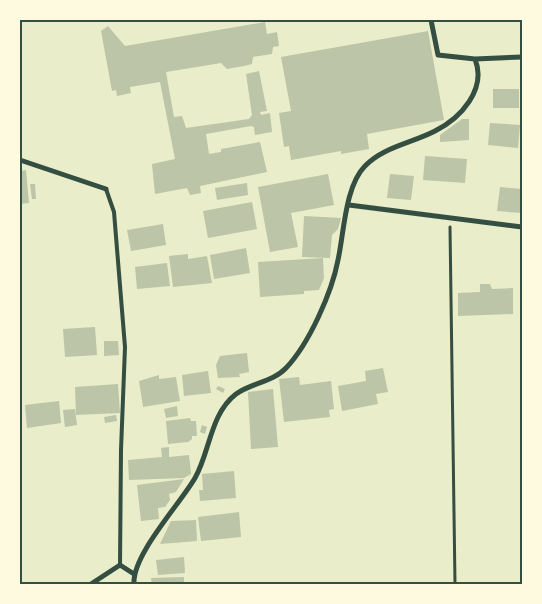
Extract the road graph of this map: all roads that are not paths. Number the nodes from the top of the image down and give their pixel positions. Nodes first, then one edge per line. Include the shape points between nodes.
1 (432, 20) edge
2 (522, 58) edge
3 (475, 60) junction
4 (20, 160) edge
5 (106, 188) joint
6 (349, 205) junction
7 (522, 227) edge
8 (120, 565) junction
9 (134, 574) junction
10 (91, 584) edge
11 (134, 584) edge

1 - 3 street via 438,55
2 - 3 street
3 - 6 street via 479,68 479,82 469,104 437,131 384,152 364,167 354,183
4 - 5 street
5 - 8 lane via 114,212 125,347 120,450
6 - 7 street
6 - 9 street via 338,262 326,297 305,340 286,369 236,394 221,412 196,476 151,541
8 - 9 street
8 - 10 street
9 - 11 street

